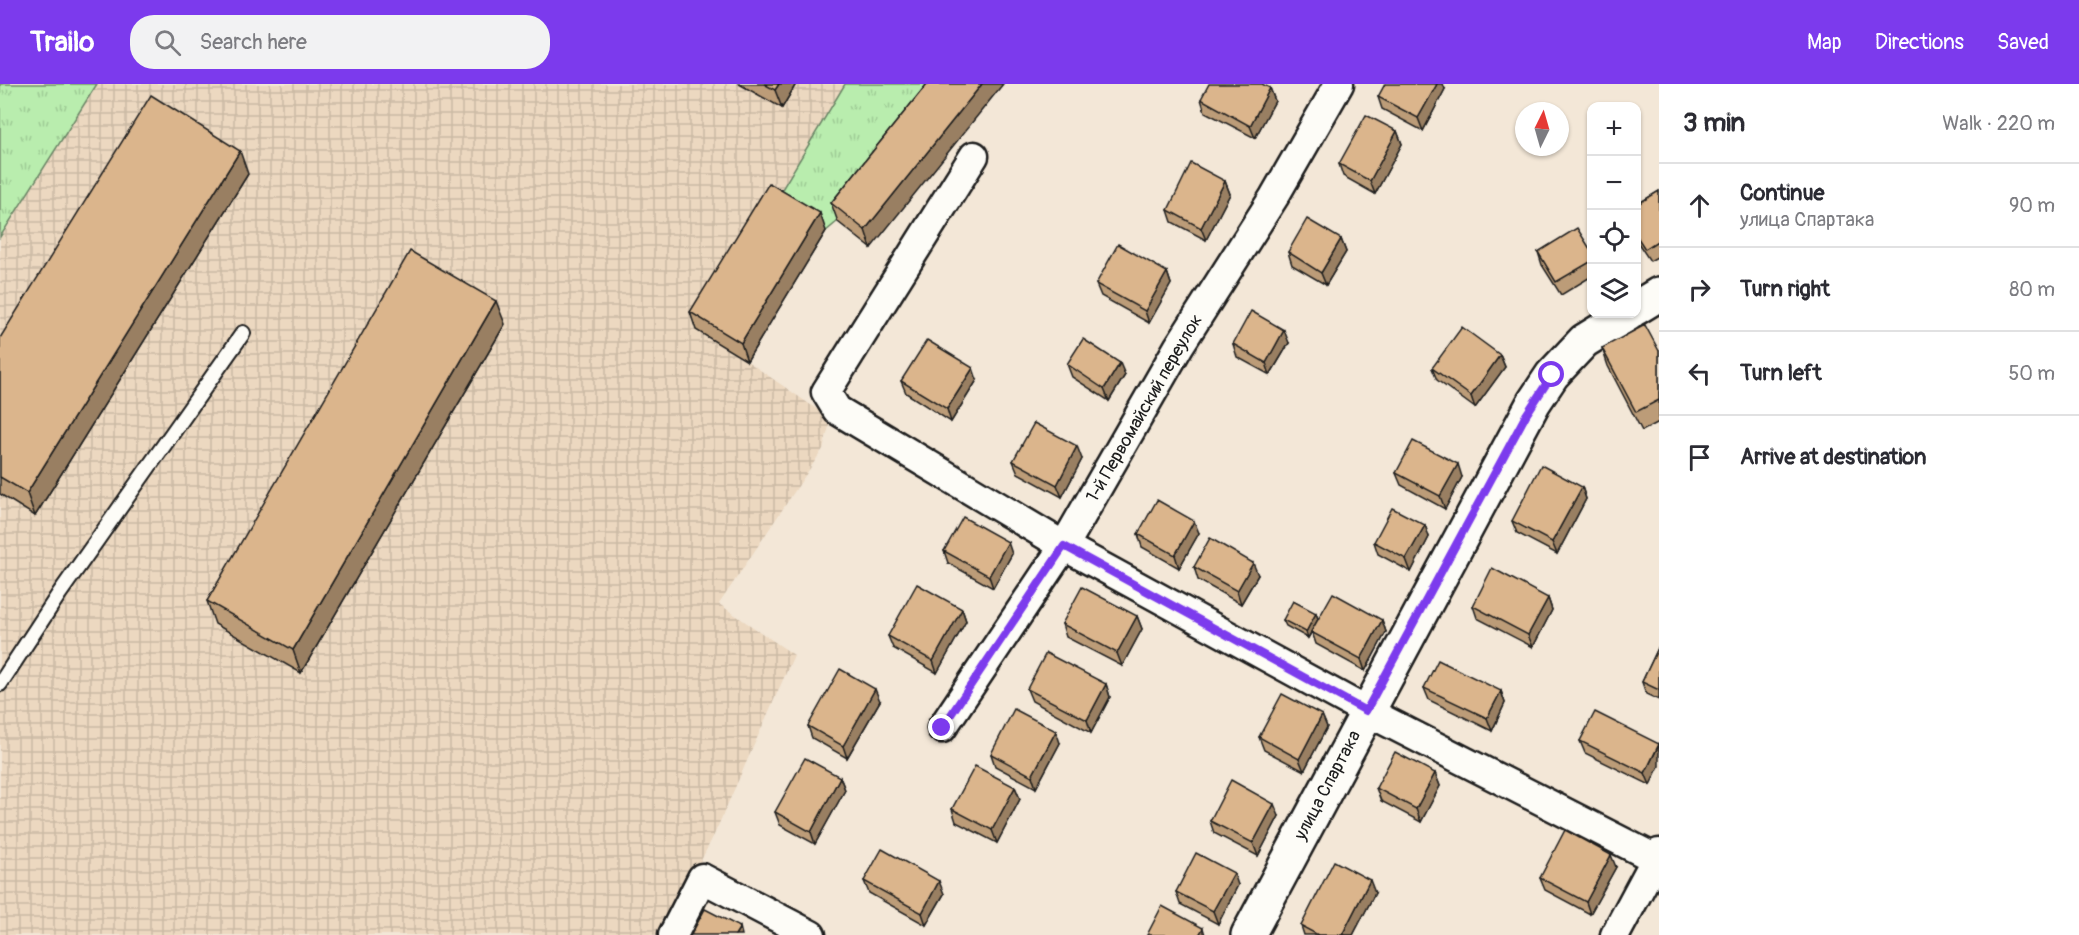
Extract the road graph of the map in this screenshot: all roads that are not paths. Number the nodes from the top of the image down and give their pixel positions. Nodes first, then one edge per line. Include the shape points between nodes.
1 (1339, 84) edge
2 (974, 156) dead end
3 (1659, 294) edge
4 (1641, 305) edge
5 (1621, 318) edge
6 (243, 333) dead end
7 (1064, 546) junction
8 (0, 684) edge
9 (1366, 711) junction
10 (942, 728) dead end
11 (1657, 856) edge
12 (673, 935) edge
13 (811, 935) edge
14 (1248, 935) edge
15 (1615, 935) edge

1 - 7 street, 1-й Первомайский переулок via 1274,197 1179,346
2 - 7 street via 826,392 837,410
3 - 4 street
5 - 9 street, улица Спартака via 1584,341 1542,388
6 - 8 lane
7 - 9 street
7 - 10 street, 1-й Первомайский переулок
9 - 11 street
9 - 14 street, улица Спартака
11 - 15 street
12 - 13 street via 702,878

